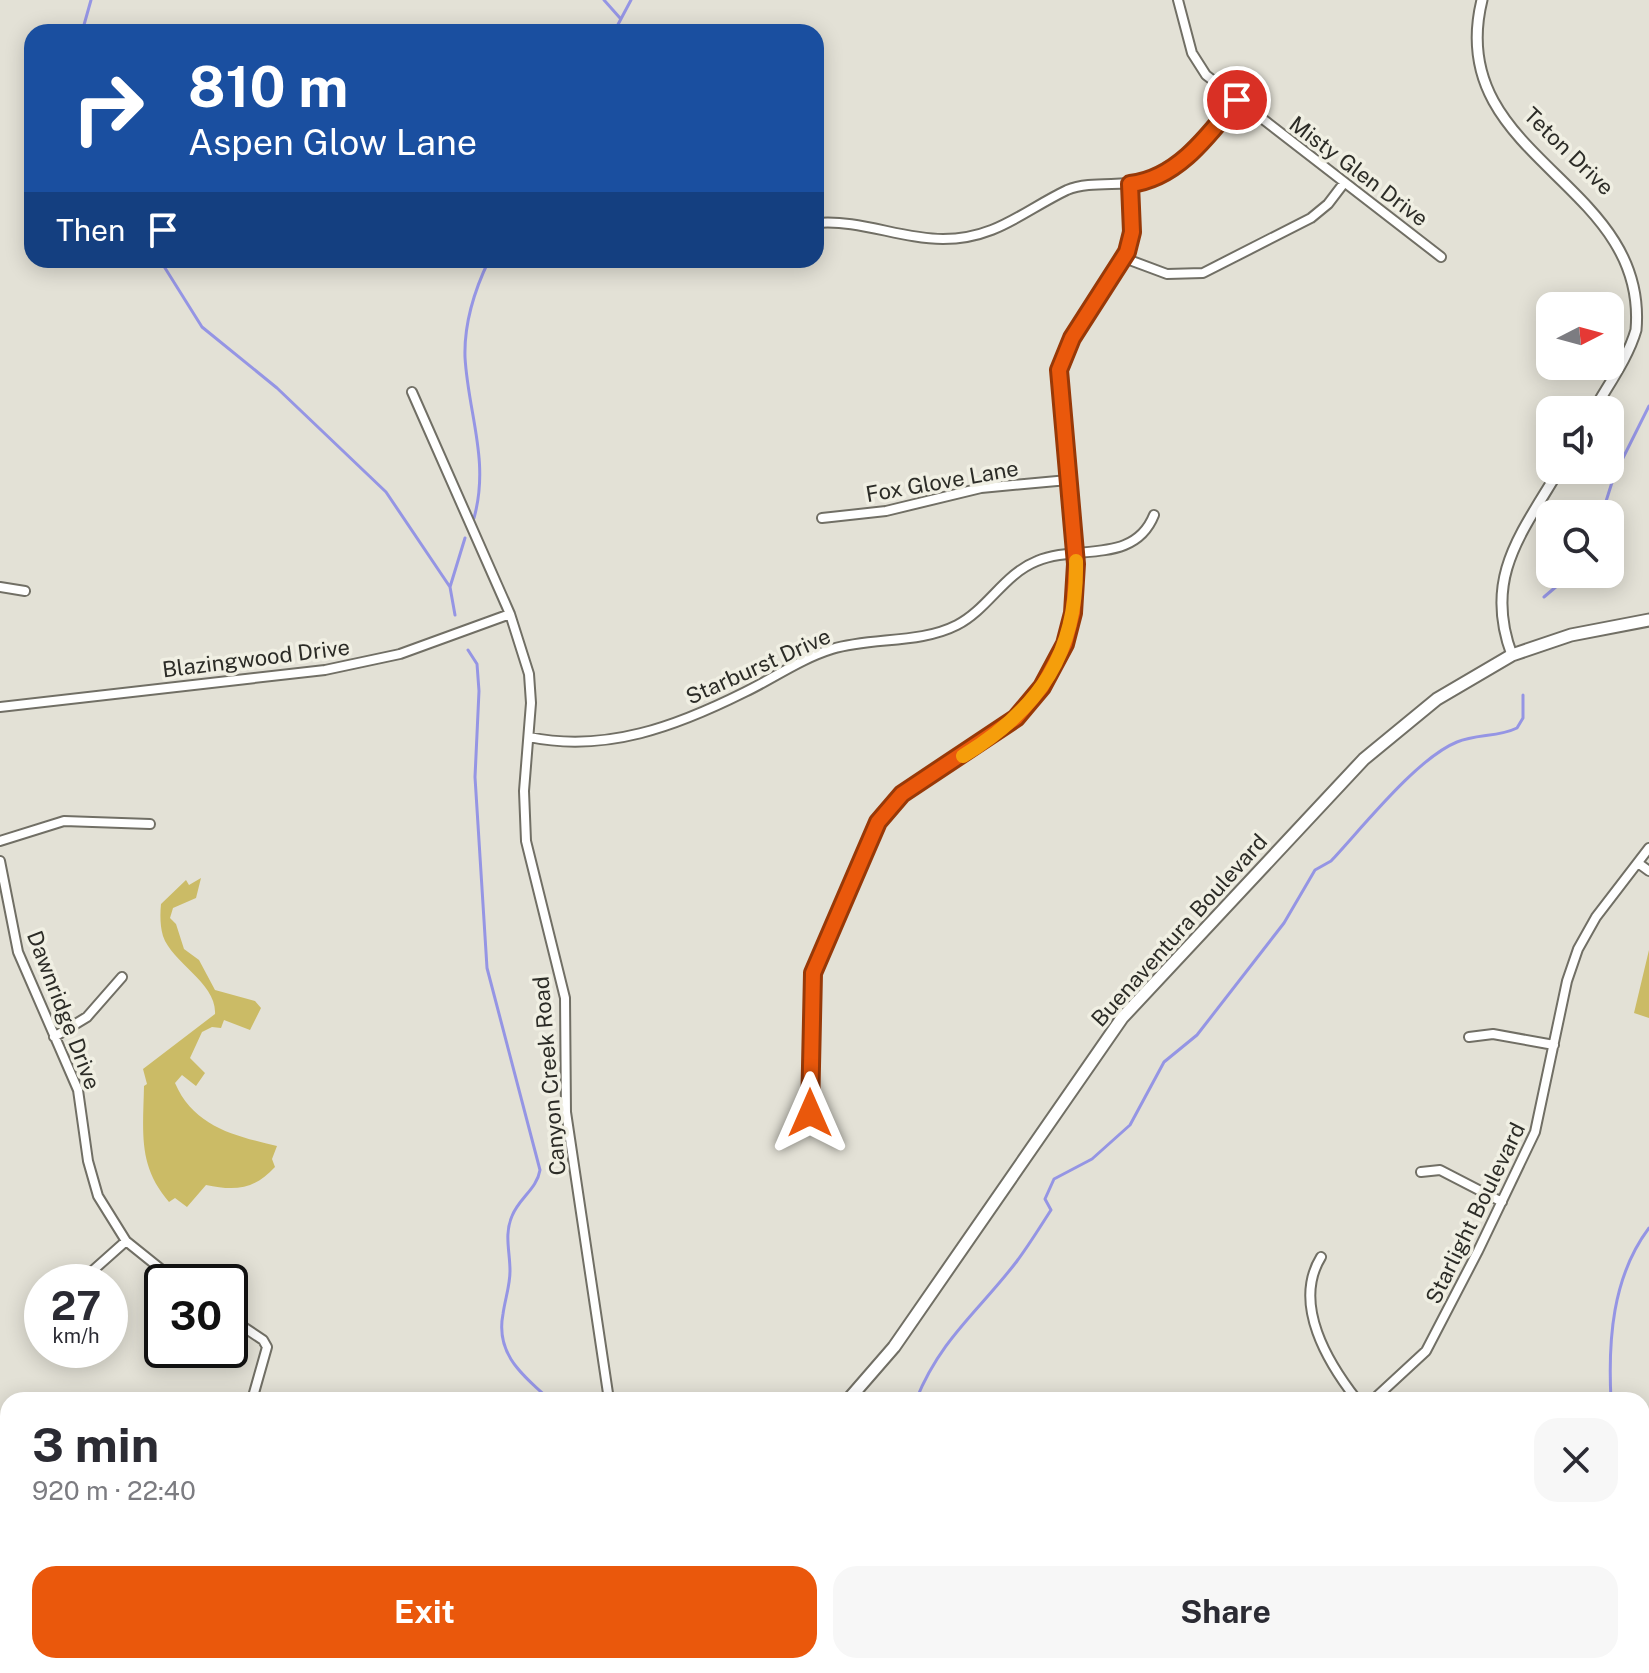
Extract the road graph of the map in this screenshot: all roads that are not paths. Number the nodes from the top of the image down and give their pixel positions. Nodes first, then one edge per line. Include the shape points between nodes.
1 (1178, 0) edge
2 (1482, 0) edge
3 (1237, 100) junction
4 (1344, 183) junction
5 (1130, 184) junction
6 (1610, 215) dead end
7 (824, 222) edge
8 (1441, 257) dead end
9 (1124, 258) junction
10 (1635, 258) dead end
11 (412, 392) dead end
12 (1601, 396) edge
13 (1068, 480) junction
14 (1551, 484) edge
15 (1154, 515) dead end
16 (822, 518) dead end
17 (1075, 554) junction
18 (0, 587) edge
19 (25, 591) dead end
20 (510, 614) junction
21 (1649, 620) edge
22 (1512, 655) junction
23 (0, 707) edge
24 (529, 737) junction
25 (150, 824) dead end
26 (0, 841) edge
27 (1649, 848) edge
28 (0, 861) edge
29 (1638, 863) junction
30 (1649, 871) edge
31 (122, 977) dead end
32 (54, 1037) junction
33 (1469, 1037) dead end
34 (1554, 1045) junction
35 (810, 1113) dead end
36 (1421, 1172) dead end
37 (1502, 1202) junction
38 (126, 1241) junction
39 (1321, 1257) dead end
40 (100, 1264) edge
41 (155, 1264) edge
42 (248, 1330) edge
43 (254, 1392) edge
44 (608, 1392) edge
45 (855, 1392) edge
46 (1351, 1392) edge
47 (1381, 1392) edge

1 - 3 street, Misty Glen Drive via 1199,66
2 - 6 street, Teton Drive via 1479,53 1498,104
3 - 4 street, Misty Glen Drive
3 - 5 street via 1175,166 1157,178
4 - 8 street, Misty Glen Drive
4 - 9 street via 1311,218 1203,273 1167,274
5 - 7 street via 1073,188 1005,227 947,239 846,221
5 - 9 street via 1132,232
9 - 13 street via 1060,365
10 - 12 street via 1641,291 1636,330
11 - 20 street, Canyon Creek Road
13 - 16 street, Fox Glove Lane via 981,488 886,511
13 - 17 street
14 - 22 street via 1504,574 1500,614
15 - 17 street, Starburst Drive via 1148,530 1133,542
17 - 24 street, Starburst Drive via 1025,566 976,613 949,629 816,655 746,692 647,733 598,742
17 - 35 street via 1072,621 1061,654 1036,695 1001,731 902,794 878,822 813,973
18 - 19 street
20 - 23 street, Blazingwood Drive via 400,654 325,670
20 - 24 street, Canyon Creek Road via 529,674
21 - 22 main road, Buenaventura Boulevard via 1571,635
22 - 45 main road, Buenaventura Boulevard via 1437,699 1364,759 1134,1003 894,1347
24 - 44 street, Canyon Creek Road via 526,841 565,998 566,1112
25 - 26 street via 64,821
27 - 29 street, Starlight Boulevard
28 - 32 street, Dawnridge Drive via 18,952
29 - 30 street
29 - 34 street, Starlight Boulevard via 1578,949
31 - 32 street via 87,1017
32 - 38 street, Dawnridge Drive via 78,1090 98,1196
33 - 34 street via 1493,1034
34 - 37 street, Starlight Boulevard via 1535,1132
36 - 37 street via 1440,1170
37 - 47 street, Starlight Boulevard via 1430,1344
38 - 40 street
38 - 41 street, Dawnridge Drive
39 - 46 street via 1310,1283 1315,1322 1329,1361
42 - 43 street via 267,1347

